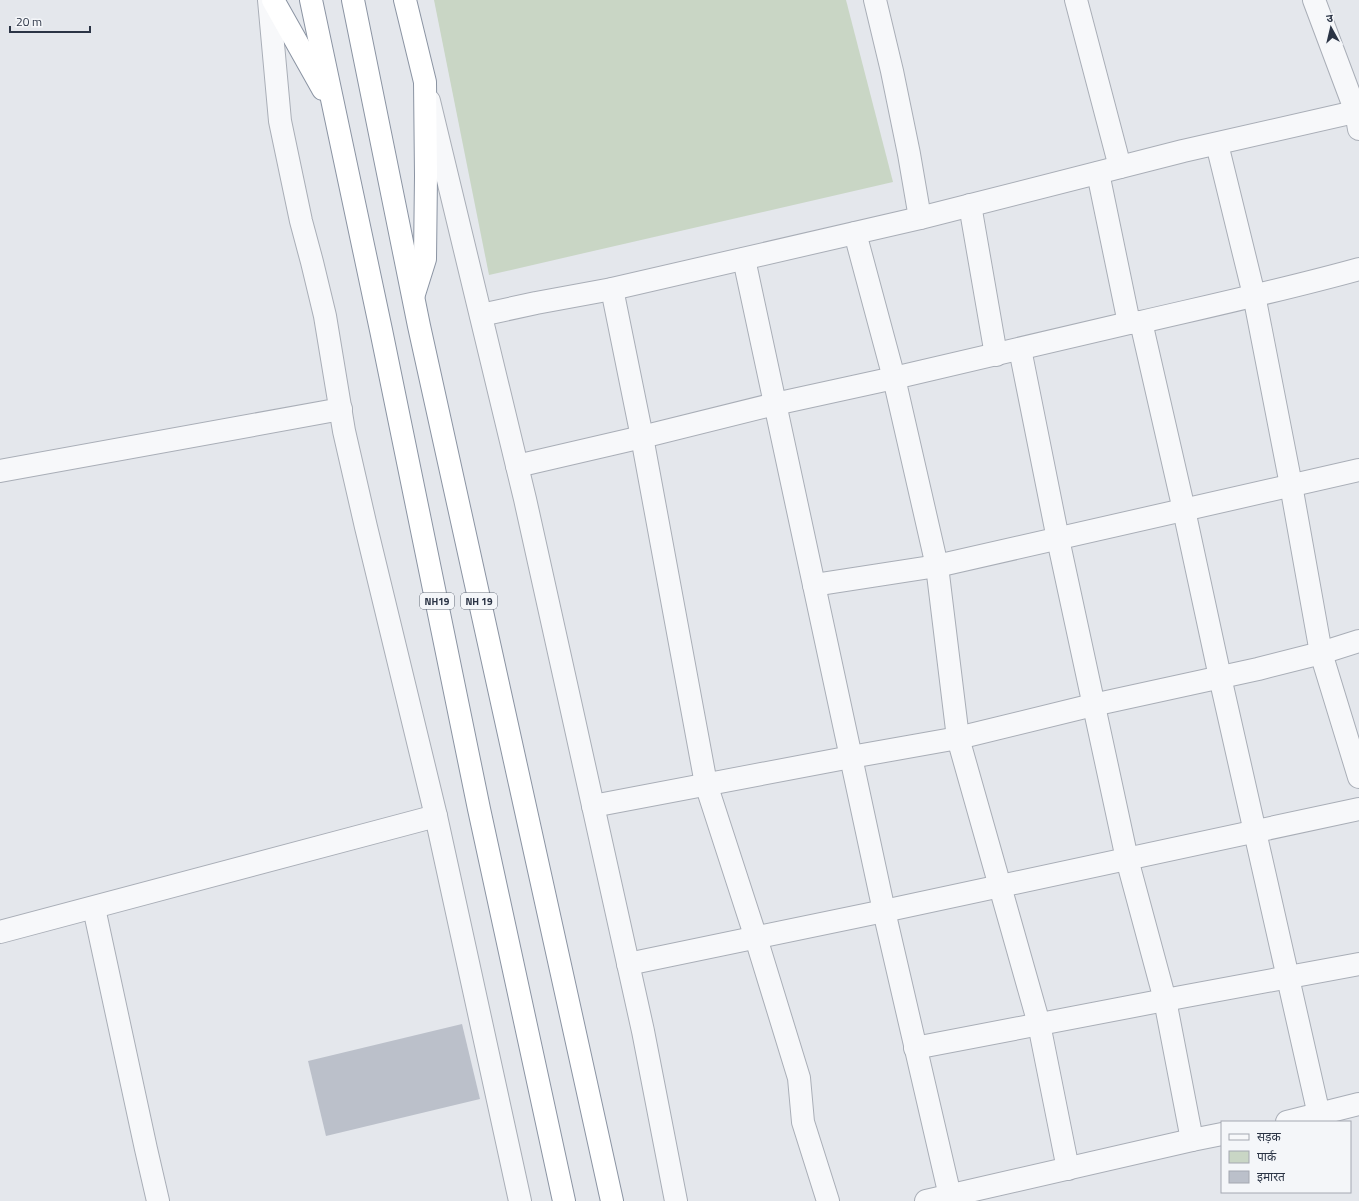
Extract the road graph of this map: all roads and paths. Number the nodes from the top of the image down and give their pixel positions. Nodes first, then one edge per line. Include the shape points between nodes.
1 (269, 0) edge
2 (273, 0) edge
3 (311, 0) edge
4 (353, 0) edge
5 (405, 0) edge
6 (875, 0) edge
7 (1076, 0) edge
8 (1314, 0) edge
9 (425, 82) junction
10 (334, 108) junction
11 (1358, 117) edge
12 (1217, 144) junction
13 (1120, 167) junction
14 (1098, 173) junction
15 (970, 205) junction
16 (920, 218) junction
17 (855, 233) junction
18 (744, 259) junction
19 (1359, 269) edge
20 (612, 289) junction
21 (1254, 295) junction
22 (413, 297) junction
23 (481, 316) junction
24 (1135, 323) junction
25 (1020, 349) junction
26 (996, 355) junction
27 (894, 378) junction
28 (775, 404) junction
29 (341, 409) junction
30 (642, 437) junction
31 (517, 466) junction
32 (1359, 470) edge
33 (0, 472) edge
34 (1291, 485) junction
35 (1184, 510) junction
36 (1058, 539) junction
37 (937, 566) junction
38 (814, 585) junction
39 (1359, 641) edge
40 (1321, 653) junction
41 (1220, 677) junction
42 (1093, 705) junction
43 (958, 738) junction
44 (851, 757) junction
45 (1359, 777) edge
46 (706, 784) junction
47 (593, 806) junction
48 (1359, 809) edge
49 (436, 816) junction
50 (1255, 831) junction
51 (1127, 859) junction
52 (1001, 886) junction
53 (94, 908) junction
54 (884, 911) junction
55 (0, 932) edge
56 (756, 938) junction
57 (628, 964) junction
58 (1359, 964) edge
59 (1288, 977) junction
60 (1165, 1000) junction
61 (1039, 1024) junction
62 (915, 1048) junction
63 (1359, 1104) edge
64 (1319, 1115) junction
65 (1292, 1121) edge
66 (1221, 1134) edge
67 (1192, 1140) junction
68 (1068, 1169) junction
69 (950, 1196) junction
70 (158, 1201) edge
71 (520, 1201) edge
72 (564, 1201) edge
73 (612, 1201) edge
74 (676, 1201) edge
75 (828, 1201) edge
76 (926, 1201) edge

1 - 29 street via 280,121 301,221 325,316
2 - 10 highway
3 - 10 highway, NH19
4 - 22 highway, NH 19
5 - 9 highway
6 - 16 street via 892,71
7 - 13 street
8 - 11 street
9 - 22 highway via 425,259
9 - 23 street
10 - 72 highway, NH19 via 481,817
11 - 12 street
12 - 13 street
12 - 21 street
13 - 14 street
14 - 15 street
14 - 24 street
15 - 16 street
15 - 26 street
16 - 17 street
17 - 18 street
17 - 27 street
18 - 20 street
18 - 28 street
19 - 21 street
20 - 23 street
20 - 30 street
21 - 24 street
21 - 34 street
22 - 73 highway, NH 19
23 - 31 street
24 - 25 street
24 - 35 street
25 - 26 street
25 - 36 street
26 - 27 street
27 - 28 street
27 - 37 street
28 - 30 street
28 - 38 street
29 - 33 street
29 - 49 street via 366,527
30 - 31 street
30 - 46 street
31 - 47 street
32 - 34 street
34 - 35 street
34 - 40 street
35 - 36 street
35 - 41 street
36 - 37 street
36 - 42 street
37 - 38 street
37 - 43 street
38 - 44 street
39 - 40 street
40 - 41 street
40 - 45 street
41 - 42 street
41 - 50 street
42 - 43 street
42 - 51 street
43 - 44 street
43 - 52 street
44 - 46 street
44 - 54 street
46 - 47 street
46 - 56 street
47 - 57 street
48 - 50 street
49 - 53 street
49 - 71 street
50 - 51 street
50 - 59 street
51 - 52 street
51 - 60 street
52 - 54 street
52 - 61 street
53 - 55 street
53 - 70 street
54 - 56 street
54 - 62 street
56 - 57 street
56 - 75 street via 799,1078 803,1122
57 - 74 street
58 - 59 street
59 - 60 street
59 - 64 street
60 - 61 street
60 - 67 street
61 - 62 street
61 - 68 street
62 - 69 street
63 - 64 street
64 - 65 street
66 - 67 street
67 - 68 street
68 - 69 street
69 - 76 street

